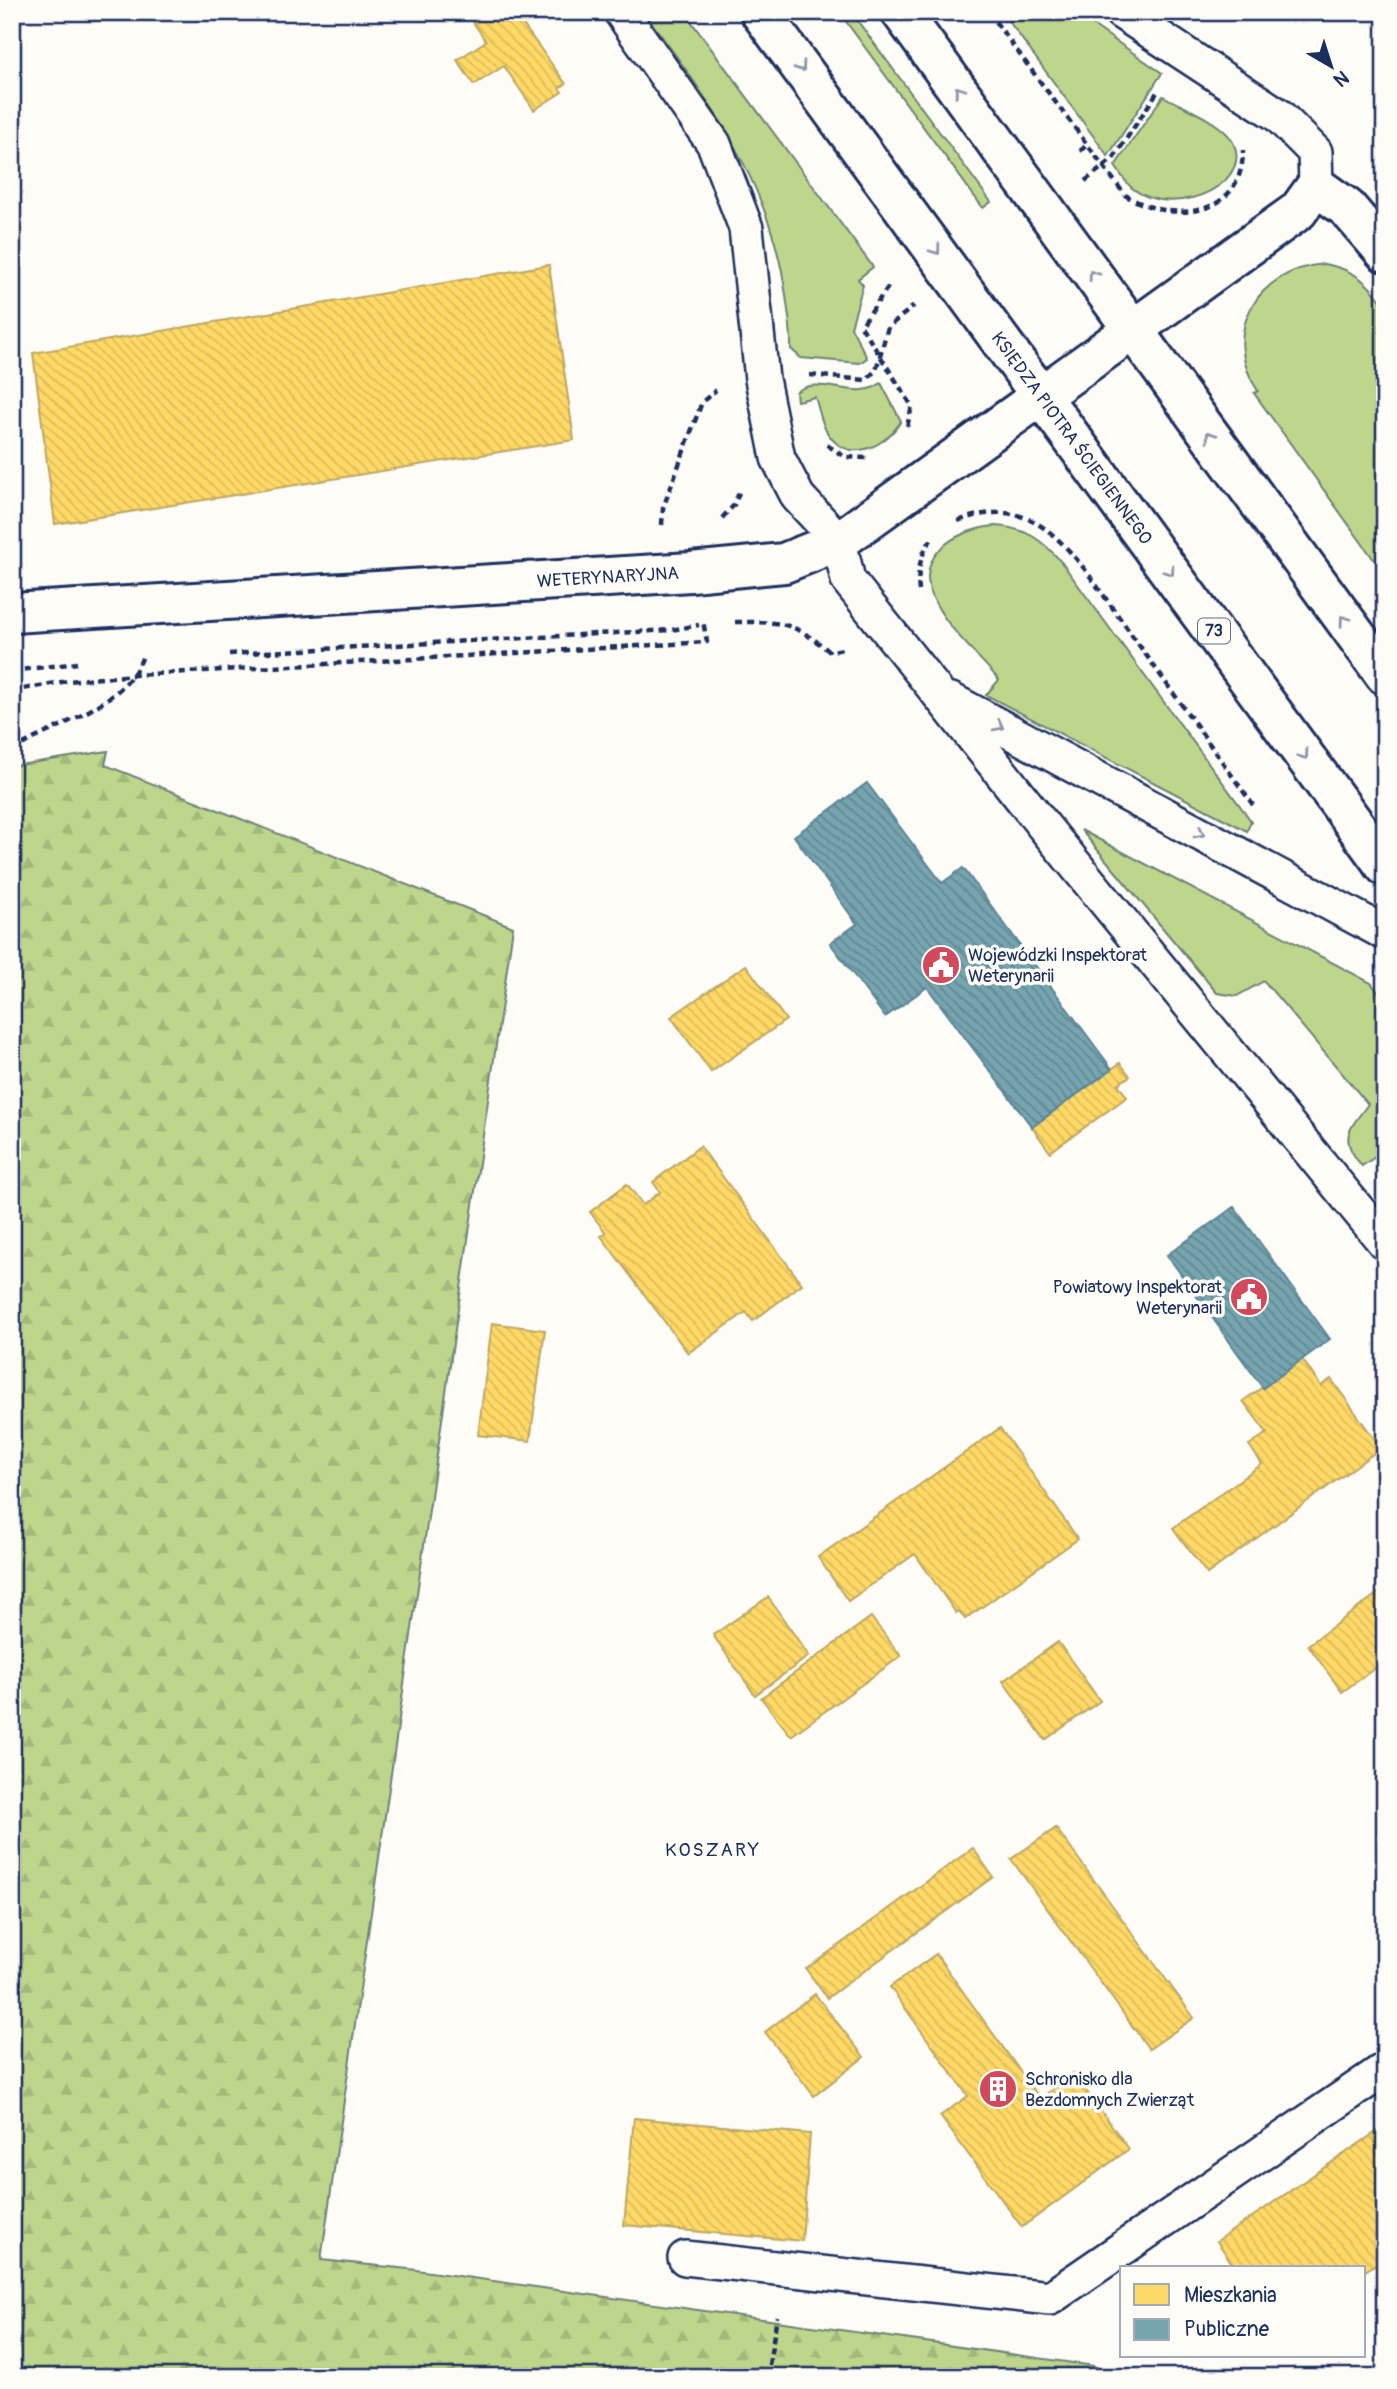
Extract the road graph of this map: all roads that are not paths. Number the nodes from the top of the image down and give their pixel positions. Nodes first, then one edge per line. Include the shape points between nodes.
1 (621, 12) edge
2 (760, 12) edge
3 (901, 12) edge
4 (1121, 12) edge
5 (1316, 186) junction
6 (1385, 252) edge
7 (1133, 330) junction
8 (1044, 397) junction
9 (839, 541) junction
10 (12, 613) edge
11 (1385, 675) edge
12 (939, 694) junction
13 (1385, 866) edge
14 (1385, 933) edge
15 (1385, 1243) edge
16 (1385, 2069) edge
17 (685, 2258) dead end

1 - 9 lane via 714,144 746,228 762,379 778,458 798,497
2 -> 8 main road, KSIĘDZA PIOTRA ŚCIEGIENNEGO / 73
7 -> 3 main road
4 - 5 lane via 1278,114 1315,152
5 - 6 main road via 1347,208
5 - 7 main road, WETERYNARYJNA via 1298,211
7 - 8 main road, WETERYNARYJNA
11 -> 7 main road
8 - 9 main road, WETERYNARYJNA
8 -> 13 main road, KSIĘDZA PIOTRA ŚCIEGIENNEGO / 73
9 - 10 main road, WETERYNARYJNA via 784,563 722,569
9 - 12 lane via 848,580
12 -> 14 lane
12 - 15 lane
16 - 17 lane via 1050,2298

